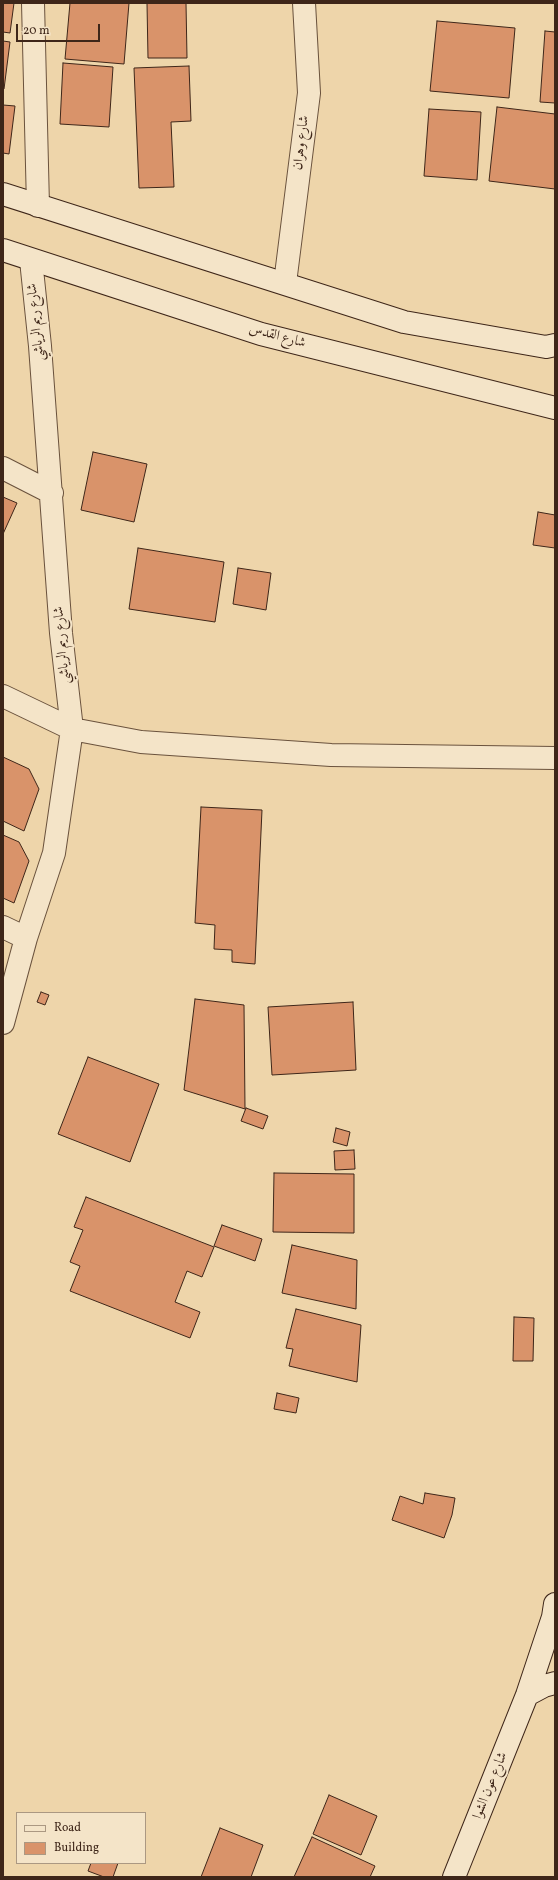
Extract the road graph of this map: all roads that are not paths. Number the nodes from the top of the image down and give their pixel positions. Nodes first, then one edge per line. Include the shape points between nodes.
1 (33, 3) edge
2 (304, 3) edge
3 (3, 194) edge
4 (38, 206) junction
5 (3, 250) edge
6 (31, 260) junction
7 (285, 283) junction
8 (552, 347) edge
9 (546, 405) edge
10 (555, 418) edge
11 (3, 468) edge
12 (52, 493) junction
13 (3, 696) edge
14 (72, 729) junction
15 (555, 758) edge
16 (3, 927) edge
17 (26, 938) junction
18 (3, 1023) edge
19 (555, 1604) edge
20 (555, 1683) edge
21 (527, 1695) junction
22 (454, 1877) edge

1 - 4 street
2 - 7 street, شارع وهران via 309,93
3 - 4 street
4 - 7 street
5 - 6 street, شارع القدس
6 - 9 street, شارع القدس via 261,334
6 - 12 street, شارع ريم الرياشي
7 - 8 street via 404,322
9 - 10 street
11 - 12 street
12 - 14 street, شارع ريم الرياشي via 61,633
13 - 14 street
14 - 15 street via 142,742 331,755
14 - 17 street, شارع ريم الرياشي via 54,853
16 - 17 street
17 - 18 street, شارع ريم الرياشي
19 - 21 street, شارع عون الشوا
20 - 21 street
21 - 22 street, شارع عون الشوا

